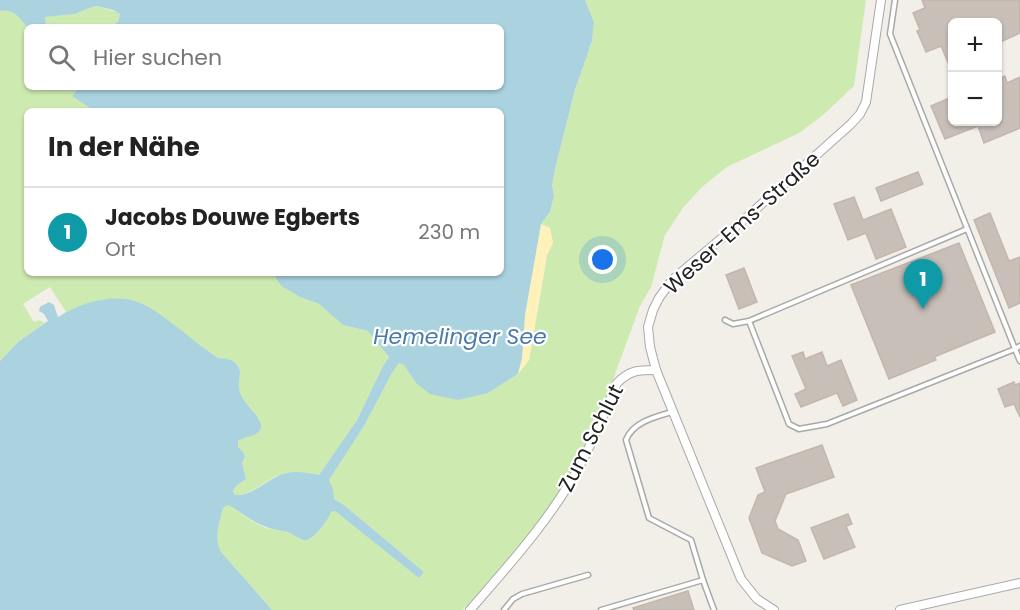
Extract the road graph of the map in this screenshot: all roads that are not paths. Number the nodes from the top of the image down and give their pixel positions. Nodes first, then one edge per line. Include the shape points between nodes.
1 (882, 0) edge
2 (895, 0) edge
3 (967, 229) junction
4 (725, 320) dead end
5 (749, 321) junction
6 (1020, 346) edge
7 (1015, 349) junction
8 (1020, 361) edge
9 (656, 370) junction
10 (673, 411) junction
11 (588, 575) dead end
12 (704, 580) junction
13 (1020, 583) edge
14 (470, 610) edge
15 (504, 610) edge
16 (601, 610) edge
17 (714, 610) edge
18 (774, 610) edge
19 (900, 610) edge

1 - 9 street, Weser-Ems-Straße via 866,102 860,114 672,280 659,298 648,327
2 - 3 lane via 890,34
3 - 5 lane
3 - 7 lane
4 - 5 lane via 733,324
5 - 7 lane via 789,424 799,429 827,424
6 - 7 lane
7 - 8 lane
9 - 10 street, Weser-Ems-Straße
9 - 14 street, Zum Schlut via 634,371 616,383 590,447 568,487 528,543
10 - 12 lane via 642,422 626,440 649,518 692,540
10 - 18 street, Weser-Ems-Straße via 741,579 757,599
11 - 15 lane via 522,594
12 - 16 lane
12 - 17 lane
13 - 19 street

